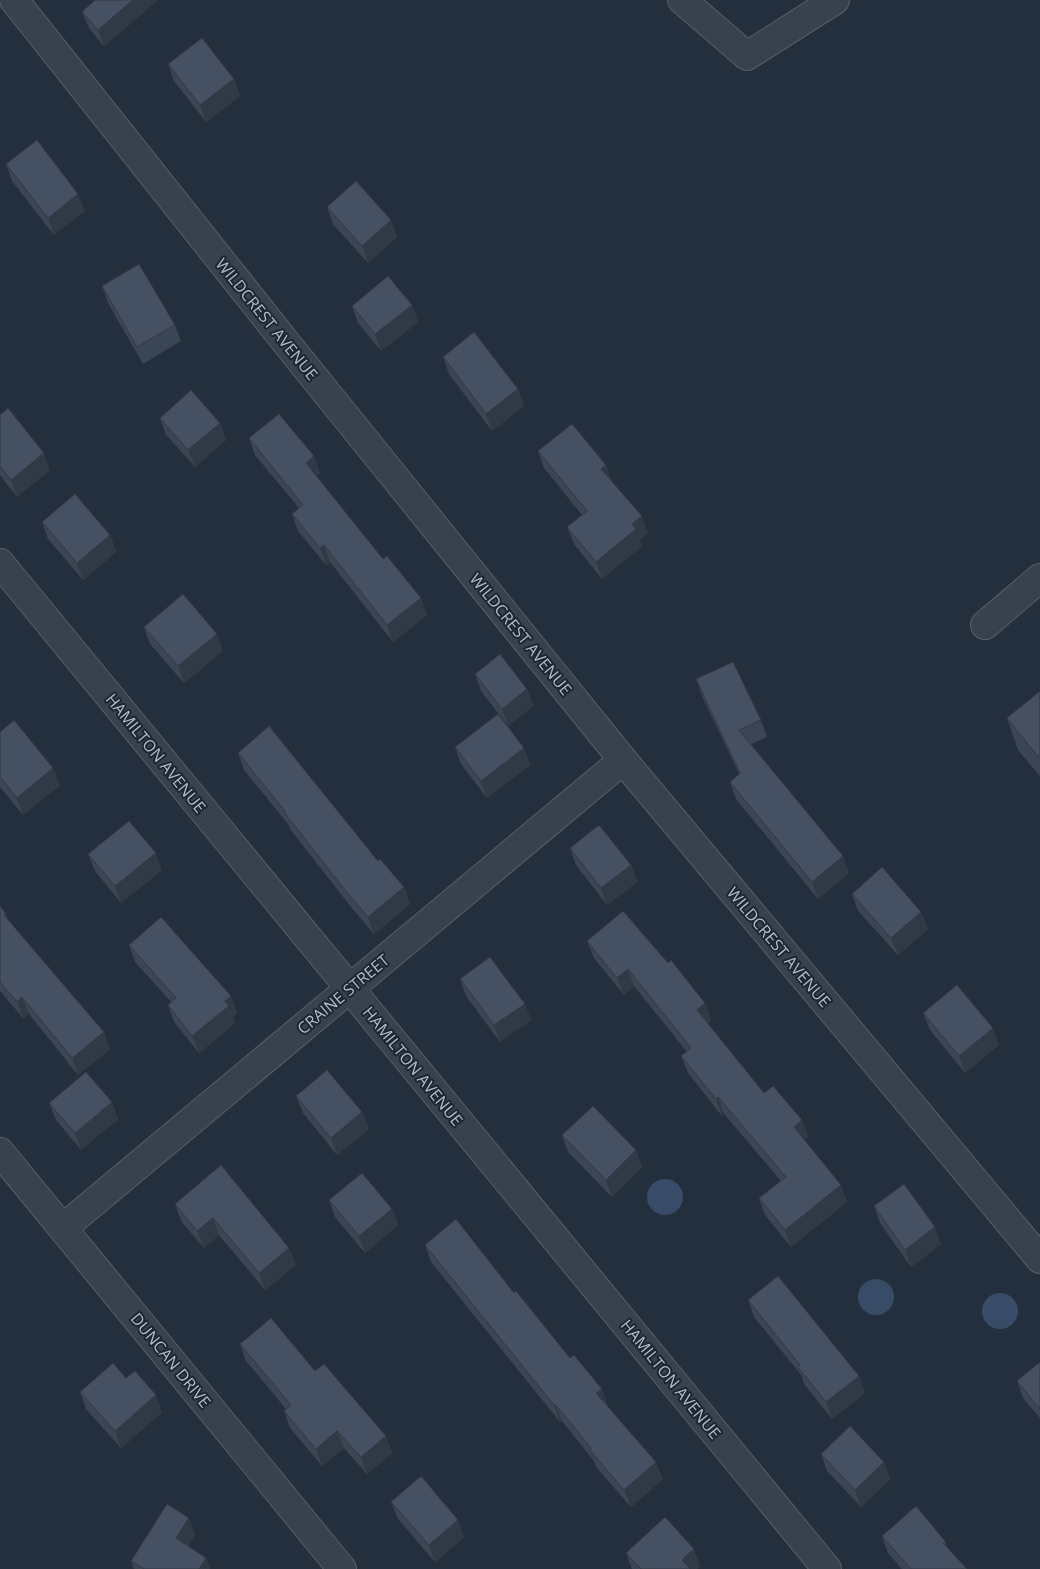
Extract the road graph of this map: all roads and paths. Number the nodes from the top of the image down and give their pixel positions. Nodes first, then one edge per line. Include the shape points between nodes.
1 (14, 0) edge
2 (682, 0) edge
3 (835, 0) edge
4 (0, 563) edge
5 (1040, 578) edge
6 (985, 625) dead end
7 (623, 760) junction
8 (350, 989) junction
9 (0, 1152) edge
10 (63, 1228) junction
11 (1040, 1259) edge
12 (342, 1569) edge
13 (827, 1569) edge

1 - 7 street, WILDCREST AVENUE
2 - 3 street via 747,56
4 - 8 street, HAMILTON AVENUE
5 - 6 street
7 - 8 street, CRAINE STREET
7 - 11 street, WILDCREST AVENUE
8 - 10 street, CRAINE STREET
8 - 13 street, HAMILTON AVENUE
9 - 10 street, DUNCAN DRIVE
10 - 12 street, DUNCAN DRIVE

